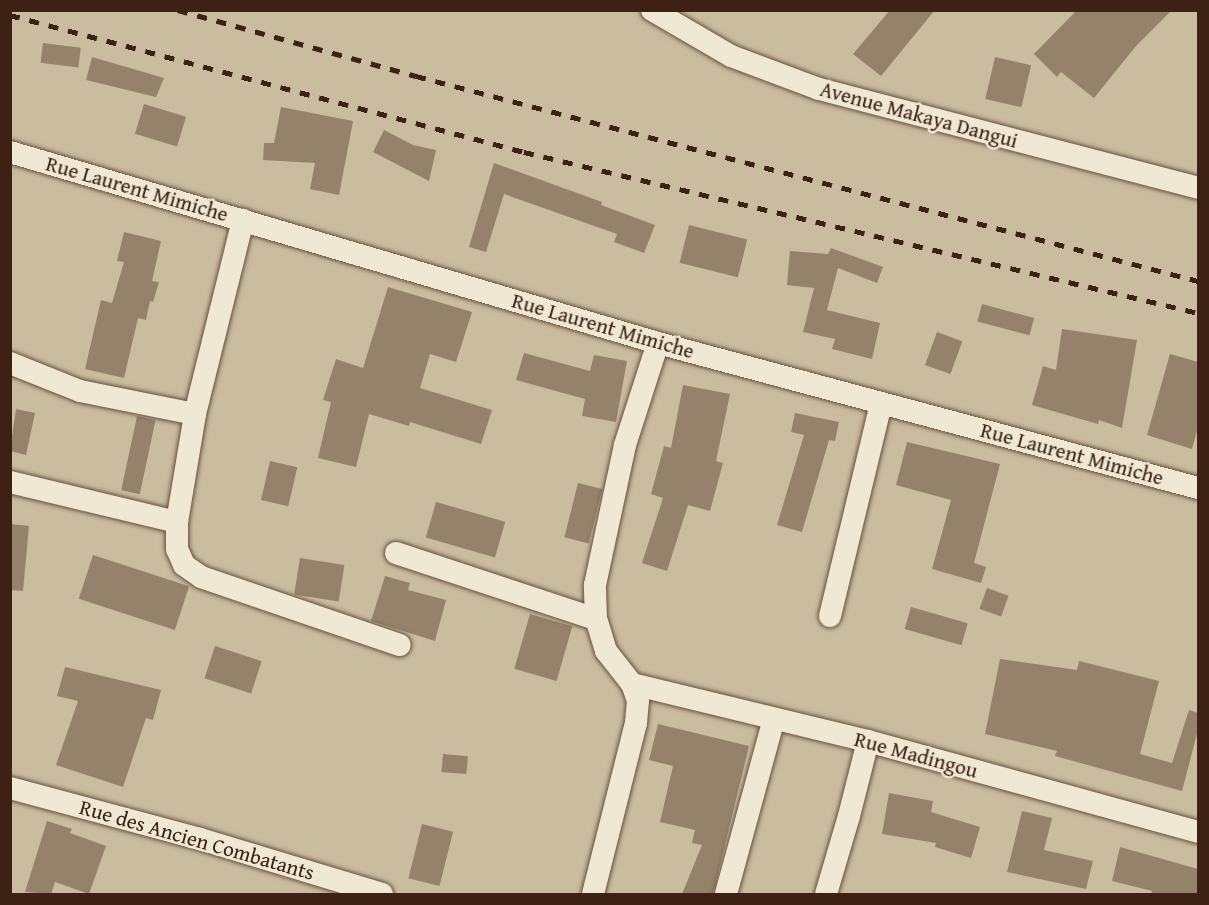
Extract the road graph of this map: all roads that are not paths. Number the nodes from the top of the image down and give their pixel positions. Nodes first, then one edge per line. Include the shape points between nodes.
1 (665, 14) edge
2 (10, 152) edge
3 (1198, 188) edge
4 (243, 220) junction
5 (658, 342) junction
6 (10, 363) edge
7 (880, 403) junction
8 (195, 414) junction
9 (10, 482) edge
10 (1198, 488) edge
11 (177, 522) junction
12 (396, 553) dead end
13 (830, 616) dead end
14 (596, 619) junction
15 (400, 645) dead end
16 (632, 684) junction
17 (774, 719) junction
18 (868, 741) junction
19 (10, 788) edge
20 (1198, 832) edge
21 (382, 894) edge
22 (593, 894) edge
23 (726, 894) edge
24 (826, 894) edge

1 - 3 street, Avenue Makaya Dangui via 731,56 819,89
2 - 4 street, Rue Laurent Mimiche
4 - 5 street, Rue Laurent Mimiche
4 - 8 street
5 - 7 street, Rue Laurent Mimiche
5 - 14 street via 625,445 595,585
6 - 8 street via 80,391
7 - 10 street, Rue Laurent Mimiche
7 - 13 street
8 - 11 street
9 - 11 street
11 - 15 street via 180,557 184,566 201,577
12 - 14 street
14 - 16 street via 606,651
16 - 17 street, Rue Madingou
16 - 22 street via 638,701 636,723
17 - 18 street, Rue Madingou
17 - 23 street
18 - 20 street, Rue Madingou
18 - 24 street
19 - 21 street, Rue des Ancien Combatants via 200,839

